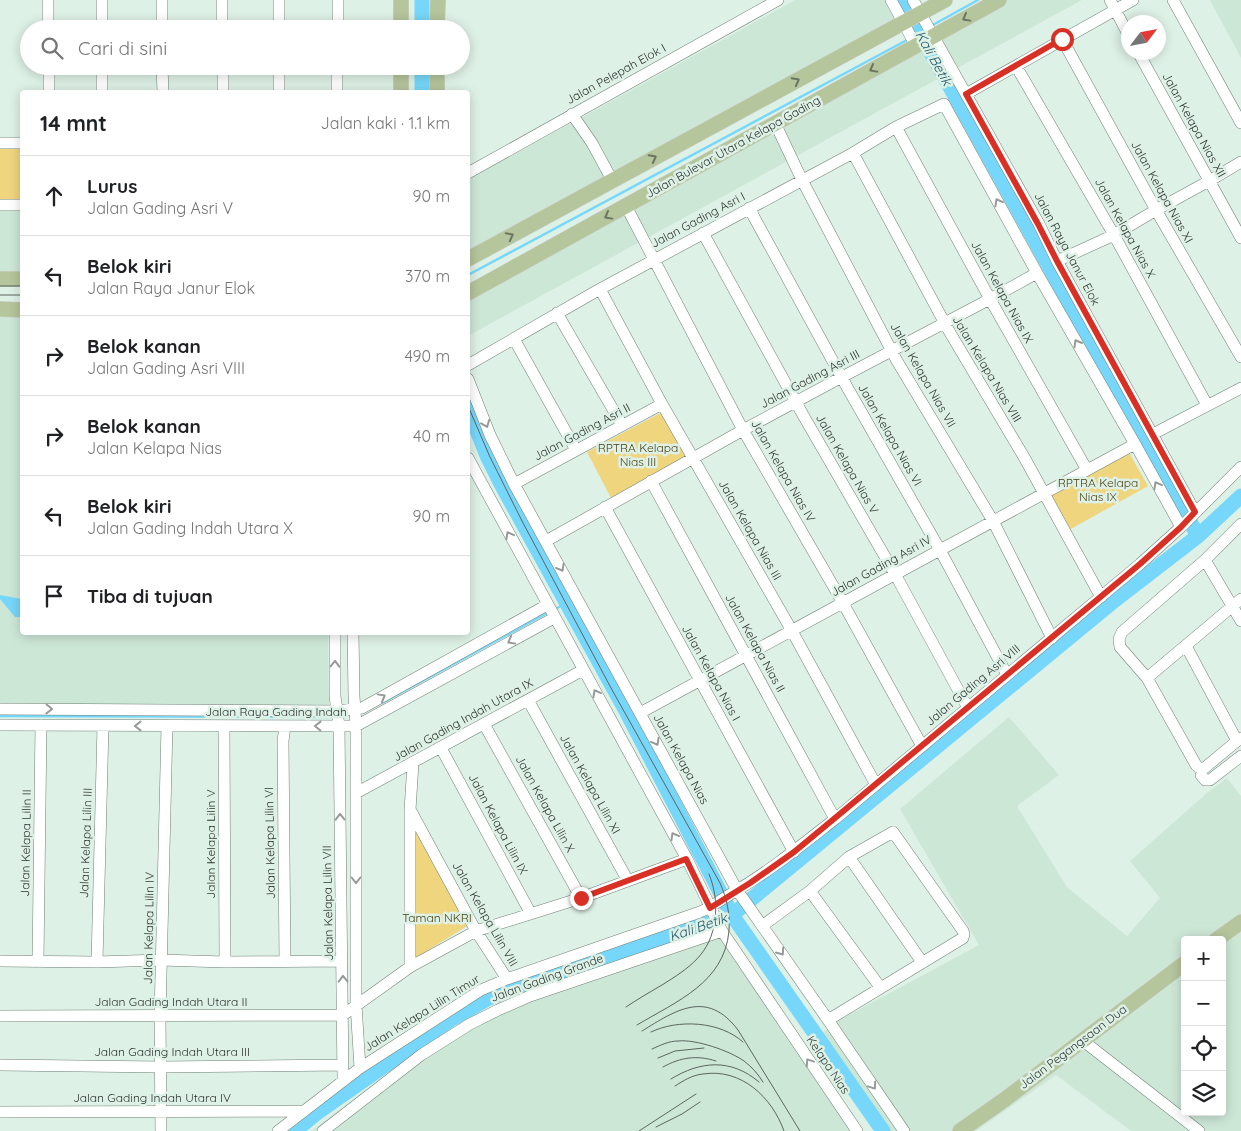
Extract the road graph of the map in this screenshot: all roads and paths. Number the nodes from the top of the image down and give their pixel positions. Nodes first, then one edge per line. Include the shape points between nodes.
1 (48, 0) edge
2 (102, 0) edge
3 (162, 0) edge
4 (222, 0) edge
5 (279, 0) edge
6 (338, 0) edge
7 (401, 0) edge
8 (438, 0) edge
9 (778, 0) edge
10 (891, 0) edge
11 (913, 0) edge
12 (945, 0) edge
13 (999, 0) edge
14 (1133, 0) edge
15 (1173, 0) edge
16 (1112, 5) edge
17 (913, 19) junction
18 (48, 20) edge
19 (102, 20) edge
20 (162, 20) edge
21 (222, 20) edge
22 (279, 20) edge
23 (338, 20) edge
24 (401, 20) edge
25 (438, 20) edge
26 (1121, 21) edge
27 (924, 39) junction
28 (1062, 39) junction
29 (1142, 60) edge
30 (1016, 66) junction
31 (49, 75) edge
32 (102, 75) edge
33 (162, 75) edge
34 (223, 75) edge
35 (279, 75) edge
36 (337, 75) edge
37 (401, 75) edge
38 (437, 75) edge
39 (49, 90) edge
40 (102, 90) edge
41 (163, 90) edge
42 (223, 90) edge
43 (279, 90) edge
44 (337, 90) edge
45 (402, 90) edge
46 (437, 90) edge
47 (966, 94) junction
48 (572, 114) junction
49 (775, 123) junction
50 (1241, 123) edge
51 (896, 127) junction
52 (0, 143) edge
53 (20, 144) edge
54 (853, 152) junction
55 (1241, 162) edge
56 (470, 172) edge
57 (612, 180) junction
58 (802, 180) junction
59 (1209, 181) junction
60 (0, 205) edge
61 (20, 205) edge
62 (626, 206) junction
63 (749, 208) junction
64 (1156, 210) junction
65 (703, 233) junction
66 (1114, 235) junction
67 (1241, 238) edge
68 (470, 258) edge
69 (654, 259) junction
70 (1057, 261) junction
71 (1037, 273) junction
72 (0, 279) edge
73 (20, 279) edge
74 (600, 288) junction
75 (470, 292) edge
76 (990, 299) junction
77 (0, 309) edge
78 (20, 310) edge
79 (557, 313) junction
80 (944, 323) junction
81 (514, 339) junction
82 (892, 351) junction
83 (1241, 357) edge
84 (470, 364) edge
85 (842, 377) junction
86 (470, 384) edge
87 (1241, 388) edge
88 (796, 402) junction
89 (662, 404) junction
90 (1207, 405) junction
91 (622, 425) junction
92 (743, 430) junction
93 (1153, 434) junction
94 (1135, 444) junction
95 (576, 450) junction
96 (693, 458) junction
97 (470, 462) edge
98 (1241, 467) edge
99 (1087, 470) junction
100 (651, 482) junction
101 (514, 484) junction
102 (1044, 493) junction
103 (605, 507) junction
104 (1195, 513) junction
105 (993, 521) junction
106 (1241, 524) edge
107 (1182, 526) junction
108 (546, 541) junction
109 (940, 550) junction
110 (1205, 560) junction
111 (895, 574) junction
112 (1100, 597) junction
113 (844, 603) junction
114 (1237, 603) edge
115 (547, 605) junction
116 (554, 618) junction
117 (1241, 620) edge
118 (792, 631) junction
119 (335, 635) edge
120 (353, 635) edge
121 (1052, 638) junction
122 (1186, 646) junction
123 (746, 656) junction
124 (583, 670) junction
125 (1007, 675) junction
126 (1147, 678) junction
127 (700, 681) junction
128 (528, 700) junction
129 (968, 708) junction
130 (0, 709) edge
131 (355, 710) junction
132 (336, 711) junction
133 (640, 713) junction
134 (484, 724) junction
135 (0, 725) edge
136 (41, 725) junction
137 (103, 726) junction
138 (167, 726) junction
139 (224, 726) junction
140 (285, 726) junction
141 (339, 726) junction
142 (356, 726) junction
143 (1239, 740) edge
144 (922, 746) junction
145 (441, 748) junction
146 (1241, 756) edge
147 (413, 763) junction
148 (1202, 770) junction
149 (876, 785) junction
150 (356, 793) junction
151 (410, 810) junction
152 (835, 818) junction
153 (794, 852) junction
154 (849, 857) junction
155 (686, 859) junction
156 (628, 881) junction
157 (810, 891) junction
158 (738, 894) junction
159 (581, 898) junction
160 (710, 909) junction
161 (531, 914) junction
162 (1241, 922) edge
163 (762, 926) junction
164 (720, 927) junction
165 (476, 930) junction
166 (1222, 936) edge
167 (161, 960) junction
168 (342, 960) junction
169 (0, 961) edge
170 (285, 961) junction
171 (38, 962) junction
172 (96, 962) junction
173 (225, 962) junction
174 (922, 962) junction
175 (1181, 966) edge
176 (410, 967) junction
177 (507, 979) junction
178 (880, 987) junction
179 (356, 1004) junction
180 (343, 1015) junction
181 (0, 1016) edge
182 (160, 1016) junction
183 (828, 1020) junction
184 (1082, 1040) junction
185 (343, 1065) junction
186 (0, 1066) edge
187 (161, 1066) junction
188 (360, 1068) junction
189 (344, 1080) junction
190 (304, 1111) junction
191 (0, 1112) edge
192 (161, 1112) junction
193 (161, 1131) edge
194 (278, 1131) edge
195 (323, 1131) edge
196 (856, 1131) edge
197 (904, 1131) edge
198 (960, 1131) edge
199 (1199, 1131) edge

1 - 18 street
2 - 19 street
3 - 20 street
4 - 21 street
5 - 22 street
6 - 23 street
7 - 24 main road
8 - 25 main road
9 - 48 street, Jalan Pelepah Elok I
10 - 17 street, Jalan Raya Janur Elok
11 - 17 street, Jalan Raya Janur Elok
12 - 17 main road
13 -> 27 main road, Jalan Bulevar Utara Kelapa Gading
14 - 16 street
15 - 50 street
16 - 26 street
16 - 28 street
17 - 27 street, Jalan Raya Janur Elok
17 - 27 street, Jalan Raya Janur Elok
57 -> 17 main road
27 - 47 street, Jalan Raya Janur Elok
27 -> 49 main road, Jalan Bulevar Utara Kelapa Gading
28 - 30 street
28 - 64 street, Jalan Kelapa Nias XI
29 - 59 street, Jalan Kelapa Nias XII
30 - 47 street
30 - 66 street, Jalan Kelapa Nias X
31 - 39 street
32 - 40 street
33 - 41 street
34 - 42 street
35 - 43 street
36 - 44 street
37 - 45 main road
38 - 46 main road
47 - 70 street, Jalan Raya Janur Elok
48 - 56 street, Jalan Pelepah Elok I
48 - 57 street
49 - 58 street, Jalan Kelapa Nias VII
49 - 62 main road, Jalan Bulevar Utara Kelapa Gading
51 - 54 street, Jalan Gading Asri I
71 -> 51 street, Jalan Gading Asri I via 944,104
51 - 76 street, Jalan Kelapa Nias IX
52 - 53 street
54 - 58 street, Jalan Gading Asri I
54 - 80 street, Jalan Kelapa Nias VIII
55 - 59 street
68 -> 57 main road
58 - 63 street, Jalan Gading Asri I
58 - 82 street, Jalan Kelapa Nias VII
59 - 64 street
59 - 67 street, Jalan Kelapa Nias XII
60 - 61 street
62 - 69 street, Jalan Kelapa Nias IV
62 -> 75 main road, Jalan Bulevar Utara Kelapa Gading
63 - 65 street, Jalan Gading Asri I
63 - 85 street, Jalan Kelapa Nias VI
64 - 66 street
64 - 83 street, Jalan Kelapa Nias XI
65 - 69 street, Jalan Gading Asri I
65 - 88 street, Jalan Kelapa Nias V
66 - 70 street
66 - 90 street, Jalan Kelapa Nias X
69 - 74 street, Jalan Gading Asri I
69 - 92 street, Jalan Kelapa Nias IV
70 - 93 street, Jalan Raya Janur Elok
71 - 76 street, Jalan Gading Asri III
94 -> 71 street
72 - 73 main road
74 - 79 street, Jalan Gading Asri I
74 - 89 street, Jalan Kelapa Nias III
76 - 80 street, Jalan Gading Asri III
76 - 99 street, Jalan Kelapa Nias IX
77 - 78 main road
79 - 81 street, Jalan Gading Asri I
79 - 91 street
80 - 82 street, Jalan Gading Asri III
80 - 102 street, Jalan Kelapa Nias VIII
81 - 84 street, Jalan Gading Asri I
81 - 95 street
82 - 85 street, Jalan Gading Asri III
82 - 105 street, Jalan Kelapa Nias VII
85 - 88 street, Jalan Gading Asri III
85 - 109 street, Jalan Kelapa Nias VI
86 -> 101 street, Jalan Kelapa Nias
87 - 90 street
88 - 92 street, Jalan Gading Asri III
88 - 111 street, Jalan Kelapa Nias V
89 - 91 street, Jalan Gading Asri II
89 - 96 street, Jalan Kelapa Nias III
90 - 93 street
91 - 95 street, Jalan Gading Asri II
92 - 96 street, Jalan Gading Asri III
92 - 113 street, Jalan Kelapa Nias IV
93 - 104 street, Jalan Raya Janur Elok
94 - 99 street, Jalan Gading Asri IV
107 -> 94 street
95 - 101 street, Jalan Gading Asri II
96 - 100 street, Jalan Gading Asri III
96 - 118 street, Jalan Kelapa Nias III
115 -> 97 street
98 - 104 street, Jalan Gading Asri VIII
99 - 102 street, Jalan Gading Asri IV
100 - 103 street, Jalan Gading Asri III
100 - 123 street, Jalan Kelapa Nias II
101 - 108 street, Jalan Kelapa Nias
102 - 105 street, Jalan Gading Asri IV
102 - 112 street, Jalan Kelapa Nias VIII
103 - 108 street, Jalan Gading Asri III
103 - 127 street, Jalan Kelapa Nias I
104 - 107 street, Jalan Gading Asri VIII
105 - 109 street, Jalan Gading Asri IV
105 - 121 street, Jalan Kelapa Nias VII
106 - 110 street
107 - 112 street, Jalan Gading Asri VIII
108 -> 133 street, Jalan Kelapa Nias
109 - 111 street, Jalan Gading Asri IV
109 - 125 street, Jalan Kelapa Nias VI
110 - 114 street
110 - 126 street via 1120,635 1120,647
111 - 113 street, Jalan Gading Asri IV
111 - 129 street, Jalan Kelapa Nias V
112 - 121 street, Jalan Gading Asri VIII
113 - 118 street, Jalan Gading Asri IV
113 - 144 street, Jalan Kelapa Nias IV
114 - 117 street
114 - 122 street
115 - 116 street
131 -> 115 street, Jalan Raya Gading Indah
116 - 124 street
116 -> 142 street, Jalan Raya Gading Indah
118 - 123 street, Jalan Gading Asri IV
118 - 149 street, Jalan Kelapa Nias III
132 -> 119 street, Jalan Kelapa Lilin VII
120 - 131 street
121 - 125 street, Jalan Gading Asri VIII
122 - 126 street
122 - 143 street
123 - 127 street, Jalan Gading Asri IV
123 - 152 street, Jalan Kelapa Nias II
124 - 128 street, Jalan Gading Indah Utara IX
155 -> 124 street
125 - 129 street, Jalan Gading Asri VIII
126 - 148 street via 1196,765
127 - 133 street, Jalan Gading Asri IV
127 - 153 street, Jalan Kelapa Nias I
128 - 134 street, Jalan Gading Indah Utara IX
128 - 156 street, Jalan Kelapa Lilin XI
129 - 144 street, Jalan Gading Asri VIII
130 -> 132 street, Jalan Raya Gading Indah
131 - 132 street, Jalan Raya Gading Indah
131 - 142 street
132 - 141 street, Jalan Kelapa Lilin VII
133 -> 158 street, Jalan Kelapa Nias
134 - 145 street, Jalan Gading Indah Utara IX
134 - 159 street, Jalan Kelapa Lilin X
135 - 136 street, Jalan Raya Gading Indah
136 - 137 street, Jalan Raya Gading Indah
136 - 171 street, Jalan Kelapa Lilin II
138 -> 137 street, Jalan Raya Gading Indah
137 - 172 street, Jalan Kelapa Lilin III
138 - 139 street, Jalan Raya Gading Indah
138 - 167 street, Jalan Kelapa Lilin IV
139 - 140 street, Jalan Raya Gading Indah
139 - 173 street, Jalan Kelapa Lilin V
141 -> 140 street, Jalan Raya Gading Indah
140 - 170 street, Jalan Kelapa Lilin VI
141 - 142 street, Jalan Raya Gading Indah
168 -> 141 street, Jalan Kelapa Lilin VII
142 - 150 street
143 - 148 street
144 - 149 street, Jalan Gading Asri VIII
145 - 147 street, Jalan Gading Indah Utara IX
145 - 161 street, Jalan Kelapa Lilin IX
146 - 148 street via 1208,781 1201,775
147 - 150 street, Jalan Gading Indah Utara IX
147 - 151 street
149 - 152 street, Jalan Gading Asri VIII
150 -> 179 street
151 - 165 street, Jalan Kelapa Lilin VIII
151 - 176 street
152 - 153 street, Jalan Gading Asri VIII
153 - 158 street, Jalan Gading Asri VIII
154 - 157 street
154 - 174 street
154 - 174 street via 893,832 963,931 963,938
155 - 156 street
155 - 160 street
156 - 159 street
157 - 163 street
157 - 178 street
158 - 160 street, Jalan Gading Asri VIII
158 - 163 street, Jalan Kelapa Nias
159 - 161 street
160 - 164 street
160 - 177 street, Jalan Kelapa Lilin Timur
161 - 165 street
162 - 166 main road
163 -> 183 street, Jalan Kelapa Nias
164 - 195 street, Jalan Gading Grande via 530,996 470,1024 421,1055
196 -> 164 street, Kelapa Nias
165 - 176 street
165 - 177 street, Jalan Kelapa Lilin VIII
167 - 172 street
167 - 173 street
167 - 182 street, Jalan Kelapa Lilin IV
168 - 170 street
180 -> 168 street, Jalan Kelapa Lilin VII
169 - 171 street
170 - 173 street
171 - 172 street
174 - 178 street
175 - 184 main road, Jalan Pegangsaan Dua
176 - 179 street
177 - 188 street, Jalan Kelapa Lilin Timur via 481,990
178 - 183 street
179 - 180 street
179 - 188 street
180 - 182 street, Jalan Gading Indah Utara II
180 - 185 street, Jalan Kelapa Lilin VII
181 - 182 street, Jalan Gading Indah Utara II
182 - 187 street, Jalan Kelapa Lilin IV
183 -> 197 street, Jalan Kelapa Nias
184 - 198 main road, Jalan Pegangsaan Dua
184 - 199 street
185 - 187 street, Jalan Gading Indah Utara III
185 - 189 street, Jalan Kelapa Lilin VII
186 - 187 street, Jalan Gading Indah Utara III
187 - 192 street, Jalan Kelapa Lilin IV
188 - 189 street, Jalan Kelapa Lilin Timur
189 - 190 street, Jalan Kelapa Lilin Timur
190 - 192 street, Jalan Gading Indah Utara IV
190 - 194 street, Jalan Kelapa Lilin Timur
191 - 192 street, Jalan Gading Indah Utara IV
192 - 193 street, Jalan Kelapa Lilin IV

